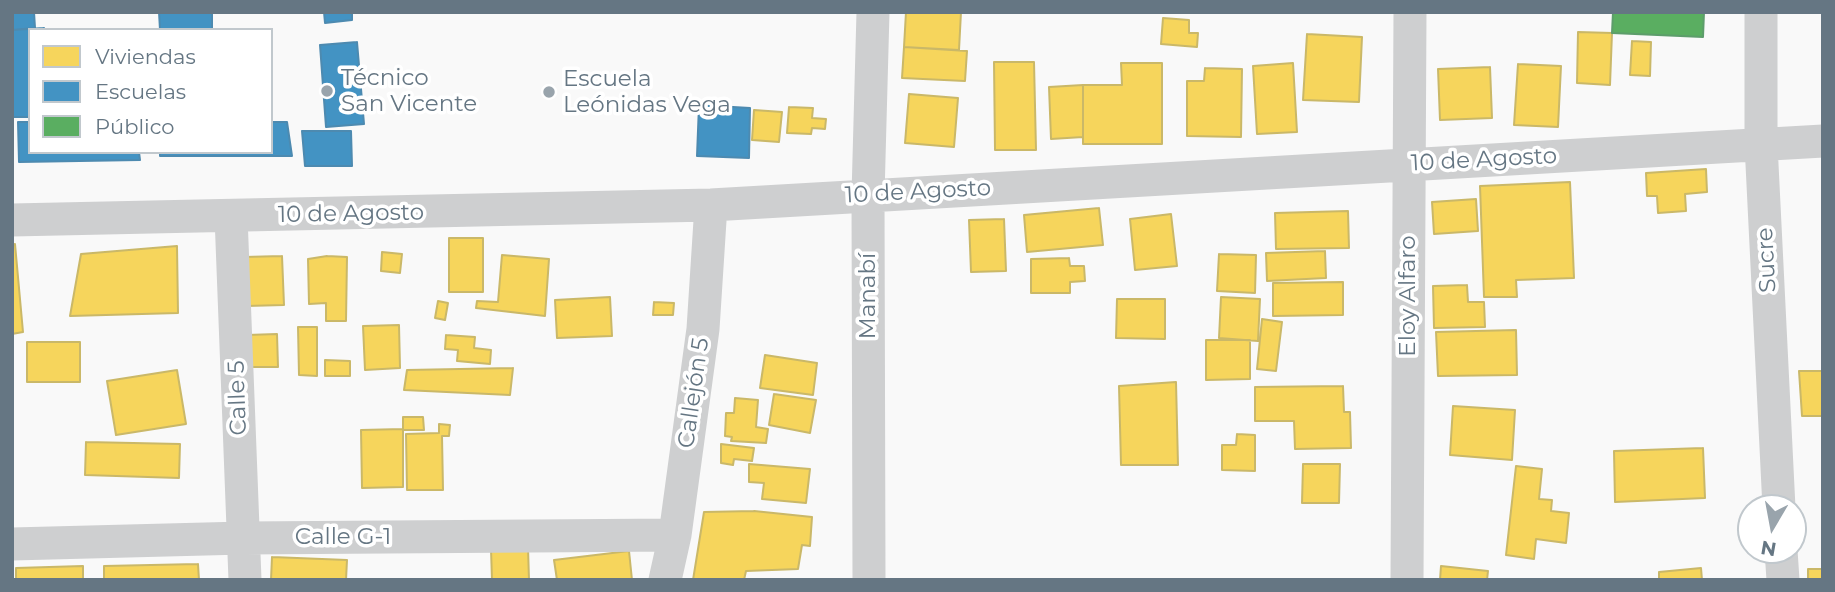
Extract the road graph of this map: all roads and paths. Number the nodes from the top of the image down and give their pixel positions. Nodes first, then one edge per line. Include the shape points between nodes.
1 (873, 12) edge
2 (1410, 12) edge
3 (1761, 12) edge
4 (1823, 141) edge
5 (1761, 144) junction
6 (1408, 164) junction
7 (868, 195) junction
8 (711, 205) junction
9 (231, 216) junction
10 (12, 220) edge
11 (1778, 494) edge
12 (675, 535) junction
13 (244, 538) junction
14 (12, 544) edge
15 (245, 580) edge
16 (665, 580) edge
17 (869, 580) edge
18 (1407, 580) edge

1 - 7 street, Manabí
2 - 6 street, Eloy Alfaro
3 - 5 street, Sucre
4 - 5 street, 10 de Agosto
5 - 6 street, 10 de Agosto
5 - 11 street, Sucre
6 - 7 street, 10 de Agosto
6 - 18 street, Eloy Alfaro
7 - 8 street, 10 de Agosto
7 - 17 street, Manabí
8 - 9 street, 10 de Agosto
8 - 12 street, Callejón 5 via 703,329
9 - 10 street, 10 de Agosto
9 - 13 street, Calle 5
12 - 13 street, Calle G-1
12 - 16 street, Callejón 5
13 - 14 street, Calle G-1
13 - 15 street, Calle 5

